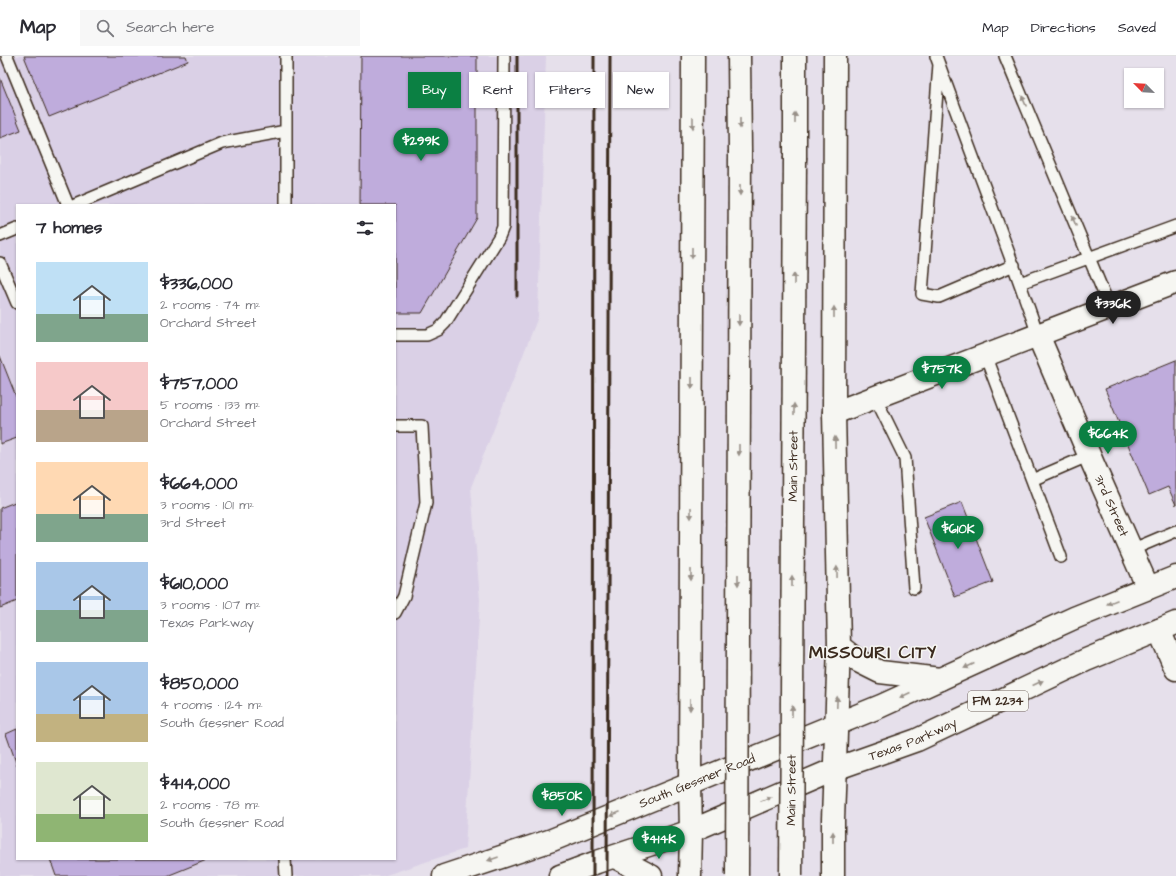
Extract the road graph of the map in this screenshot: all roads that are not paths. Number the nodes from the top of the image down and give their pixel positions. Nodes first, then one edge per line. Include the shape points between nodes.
1 (7, 56) edge
2 (286, 56) edge
3 (504, 56) edge
4 (693, 56) edge
5 (739, 56) edge
6 (795, 56) edge
7 (834, 56) edge
8 (1005, 56) edge
9 (938, 60) edge
10 (286, 131) junction
11 (68, 204) edge
12 (77, 204) edge
13 (286, 204) edge
14 (1176, 226) edge
15 (16, 229) edge
16 (0, 236) edge
17 (1089, 257) junction
18 (0, 263) edge
19 (1014, 265) junction
20 (1176, 282) edge
21 (1020, 283) junction
22 (4, 285) edge
23 (16, 302) edge
24 (1110, 308) junction
25 (396, 335) edge
26 (1038, 335) junction
27 (985, 355) junction
28 (875, 397) junction
29 (834, 413) junction
30 (396, 426) edge
31 (1090, 455) junction
32 (1032, 480) junction
33 (1176, 531) edge
34 (1131, 550) junction
35 (1061, 557) dead end
36 (1176, 577) edge
37 (914, 588) dead end
38 (1148, 588) junction
39 (396, 610) edge
40 (1168, 626) edge
41 (839, 646) junction
42 (1176, 669) edge
43 (940, 679) junction
44 (836, 724) junction
45 (835, 769) junction
46 (690, 784) junction
47 (691, 831) junction
48 (615, 857) junction
49 (284, 860) edge
50 (286, 876) edge
51 (444, 876) edge
52 (560, 876) edge
53 (651, 876) edge
54 (690, 876) edge
55 (737, 876) edge
56 (791, 876) edge
57 (833, 876) edge

1 - 11 lane
2 - 10 lane
3 - 25 lane via 503,227 445,323 427,335
4 -> 46 main road
5 -> 55 main road, bridge
56 -> 6 main road, Main Street, bridge
29 -> 7 main road
17 -> 8 lane
9 - 19 lane
9 - 19 lane via 922,294 940,297
10 - 12 lane via 222,143
10 - 13 lane
14 - 17 lane
15 - 16 lane
17 - 21 lane
17 - 24 lane
18 - 22 lane
19 - 21 lane
20 - 24 main road
21 - 26 lane
22 - 23 lane
24 - 26 main road
26 - 27 main road
26 - 31 main road, 3rd Street
27 - 28 main road
27 - 32 lane
28 - 29 main road
28 - 37 lane via 905,458
41 -> 29 main road
30 - 39 lane via 422,426 426,503 404,596
31 - 32 lane
31 - 34 main road, 3rd Street
32 - 35 lane
33 - 34 lane
34 - 38 main road, 3rd Street
36 - 38 main road
38 -> 43 main road via 1074,618
40 - 42 main road
45 -> 40 main road, Texas Parkway / FM 2234 via 916,740 1086,660
41 - 43 main road via 858,661 880,672
44 -> 41 main road
43 -> 44 main road
44 - 45 main road
44 - 46 main road, South Gessner Road
47 -> 45 main road, Texas Parkway / FM 2234
57 -> 45 main road
46 - 47 main road
46 -> 51 main road, South Gessner Road via 552,840
47 - 48 main road
47 - 54 main road
48 - 52 main road
48 - 53 main road
49 - 50 lane

